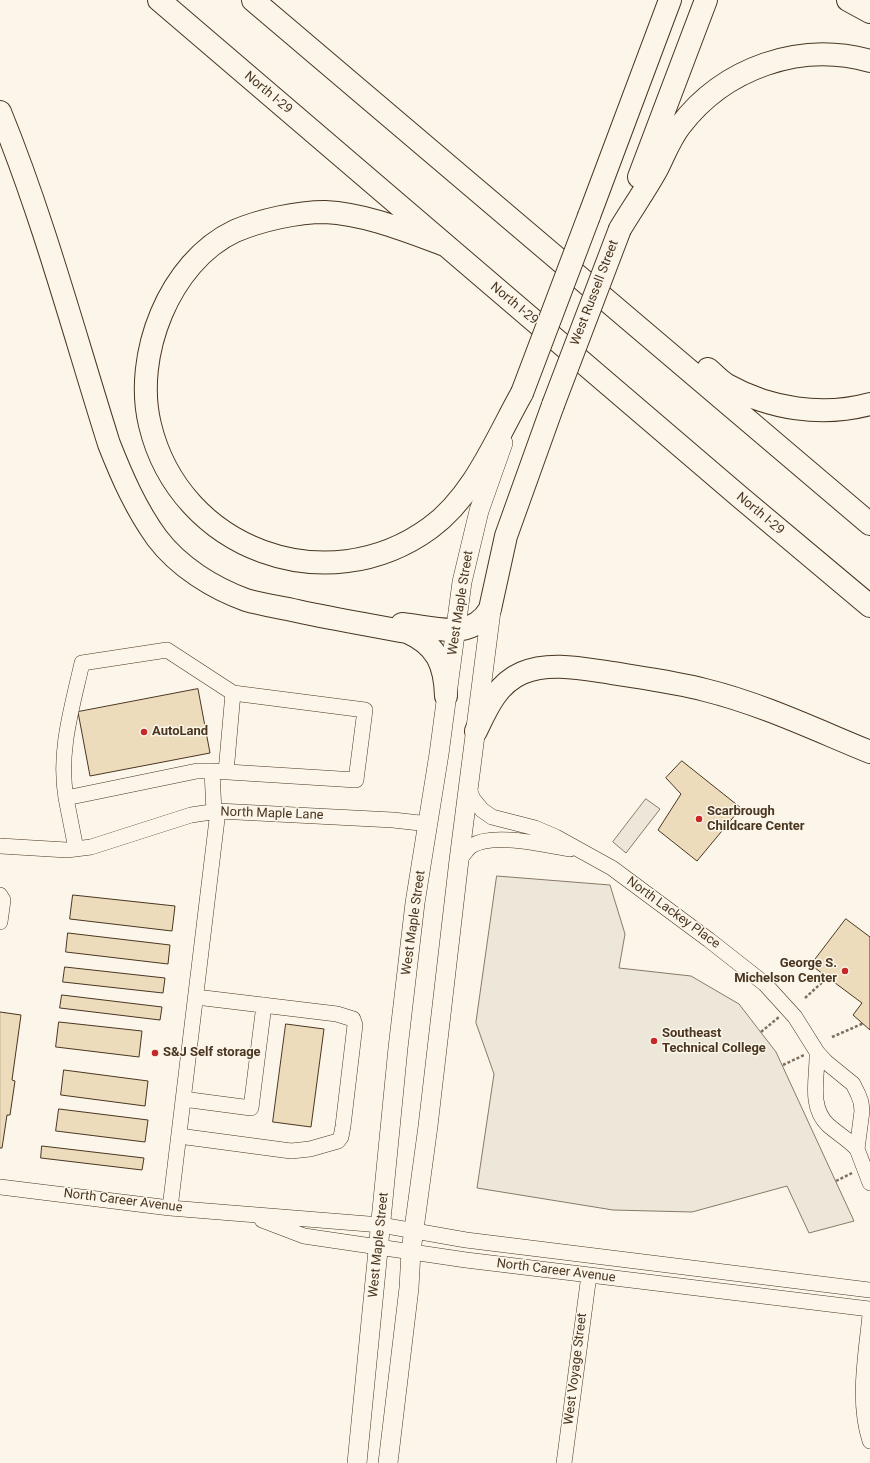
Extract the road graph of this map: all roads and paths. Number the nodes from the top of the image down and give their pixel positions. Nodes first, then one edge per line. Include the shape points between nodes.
1 (160, 0) edge
2 (253, 0) edge
3 (670, 0) edge
4 (706, 0) edge
5 (848, 0) edge
6 (860, 0) edge
7 (870, 6) edge
8 (870, 12) edge
9 (870, 61) edge
10 (0, 112) edge
11 (620, 229) junction
12 (445, 246) junction
13 (620, 313) junction
14 (522, 393) junction
15 (870, 404) edge
16 (870, 524) edge
17 (494, 590) junction
18 (870, 606) edge
19 (292, 610) junction
20 (455, 630) junction
21 (233, 693) junction
22 (446, 696) junction
23 (476, 731) junction
24 (870, 752) edge
25 (219, 772) junction
26 (468, 787) junction
27 (66, 798) junction
28 (216, 811) junction
29 (428, 824) junction
30 (0, 846) edge
31 (76, 849) junction
32 (586, 852) junction
33 (459, 860) junction
34 (0, 895) edge
35 (0, 922) edge
36 (828, 977) dead end
37 (196, 997) junction
38 (805, 998) dead end
39 (264, 1005) junction
40 (781, 1015) dead end
41 (864, 1023) dead end
42 (761, 1032) dead end
43 (832, 1037) dead end
44 (812, 1052) junction
45 (783, 1065) dead end
46 (183, 1099) junction
47 (179, 1136) junction
48 (857, 1149) junction
49 (856, 1171) dead end
50 (836, 1181) dead end
51 (870, 1183) edge
52 (0, 1187) edge
53 (170, 1208) junction
54 (246, 1214) junction
55 (381, 1225) junction
56 (414, 1230) junction
57 (379, 1247) junction
58 (411, 1251) junction
59 (589, 1275) junction
60 (870, 1290) edge
61 (870, 1310) edge
62 (870, 1315) edge
63 (870, 1442) edge
64 (357, 1463) edge
65 (388, 1463) edge
66 (564, 1463) edge

1 - 12 highway, North I-29
2 - 13 highway
3 - 14 highway, bridge
4 - 11 highway, West Russell Street
5 - 8 highway
6 - 7 highway
9 - 11 highway via 812,54 759,66 726,83 709,95 679,127
10 - 19 highway via 38,213 109,444 123,481 138,508 158,539 191,571 206,581 246,600
11 - 17 highway, West Russell Street, bridge via 506,536
12 - 14 highway via 359,217 326,212 290,215 235,232 219,241 192,266 170,296 148,356 145,378 150,426 167,470 199,512 233,538 254,549 292,560 324,564 370,558 413,540 449,511 477,474
12 - 18 highway, North I-29
13 - 15 highway via 664,332 726,384 769,403 810,410 834,410
13 - 16 highway
14 - 20 main road, West Maple Street via 479,511 462,582
17 - 20 highway, West Russell Street via 486,616 469,629
17 - 23 main road
19 - 20 highway, West Russell Street
19 - 22 highway via 407,632 419,637 428,644 441,664 445,676
20 - 22 main road, West Maple Street
21 - 25 street
21 - 25 street via 365,710 356,780
21 - 27 street via 167,650 82,663 64,746 63,779
22 - 29 main road, West Maple Street
23 - 24 highway via 497,692 508,682 537,668 582,669 677,683 706,690 766,709
23 - 26 main road
25 - 27 street via 197,771
25 - 28 street
26 - 32 street, North Lackey Place via 473,799 492,817 535,828
26 - 33 main road
27 - 31 street
28 - 29 street, North Maple Lane
28 - 31 street, North Maple Lane via 191,815 118,840
28 - 37 street
29 - 55 main road, West Maple Street via 404,993
30 - 31 street, North Maple Lane
32 - 33 street, North Lackey Place via 491,840 470,847
32 - 44 street, North Lackey Place via 612,868 765,984 795,1017
33 - 56 main road
34 - 35 street via 3,900
36 - 38 path
37 - 39 street
37 - 46 street
39 - 46 street via 251,1108
39 - 47 street via 346,1015 353,1019 355,1025 341,1136 338,1141 291,1151
40 - 42 path
41 - 43 path
44 - 45 path
44 - 48 street, North Lackey Place via 818,1111 829,1126 848,1138
44 - 48 street, North Lackey Place via 853,1084 858,1094 862,1111
46 - 47 street
47 - 53 street
48 - 51 street, North Lackey Place
49 - 50 path
52 - 53 street, North Career Avenue
53 - 54 street, North Career Avenue
54 - 55 street, North Career Avenue
54 - 57 street, North Career Avenue via 304,1236
55 - 56 street, North Career Avenue
55 - 57 main road, West Maple Street
56 - 58 main road
56 - 60 street, North Career Avenue via 466,1240
57 - 58 street, North Career Avenue
57 - 64 main road, West Maple Street
58 - 59 street, North Career Avenue
58 - 65 main road via 409,1288
59 - 61 street, North Career Avenue
59 - 66 street, West Voyage Street
62 - 63 street via 864,1400

